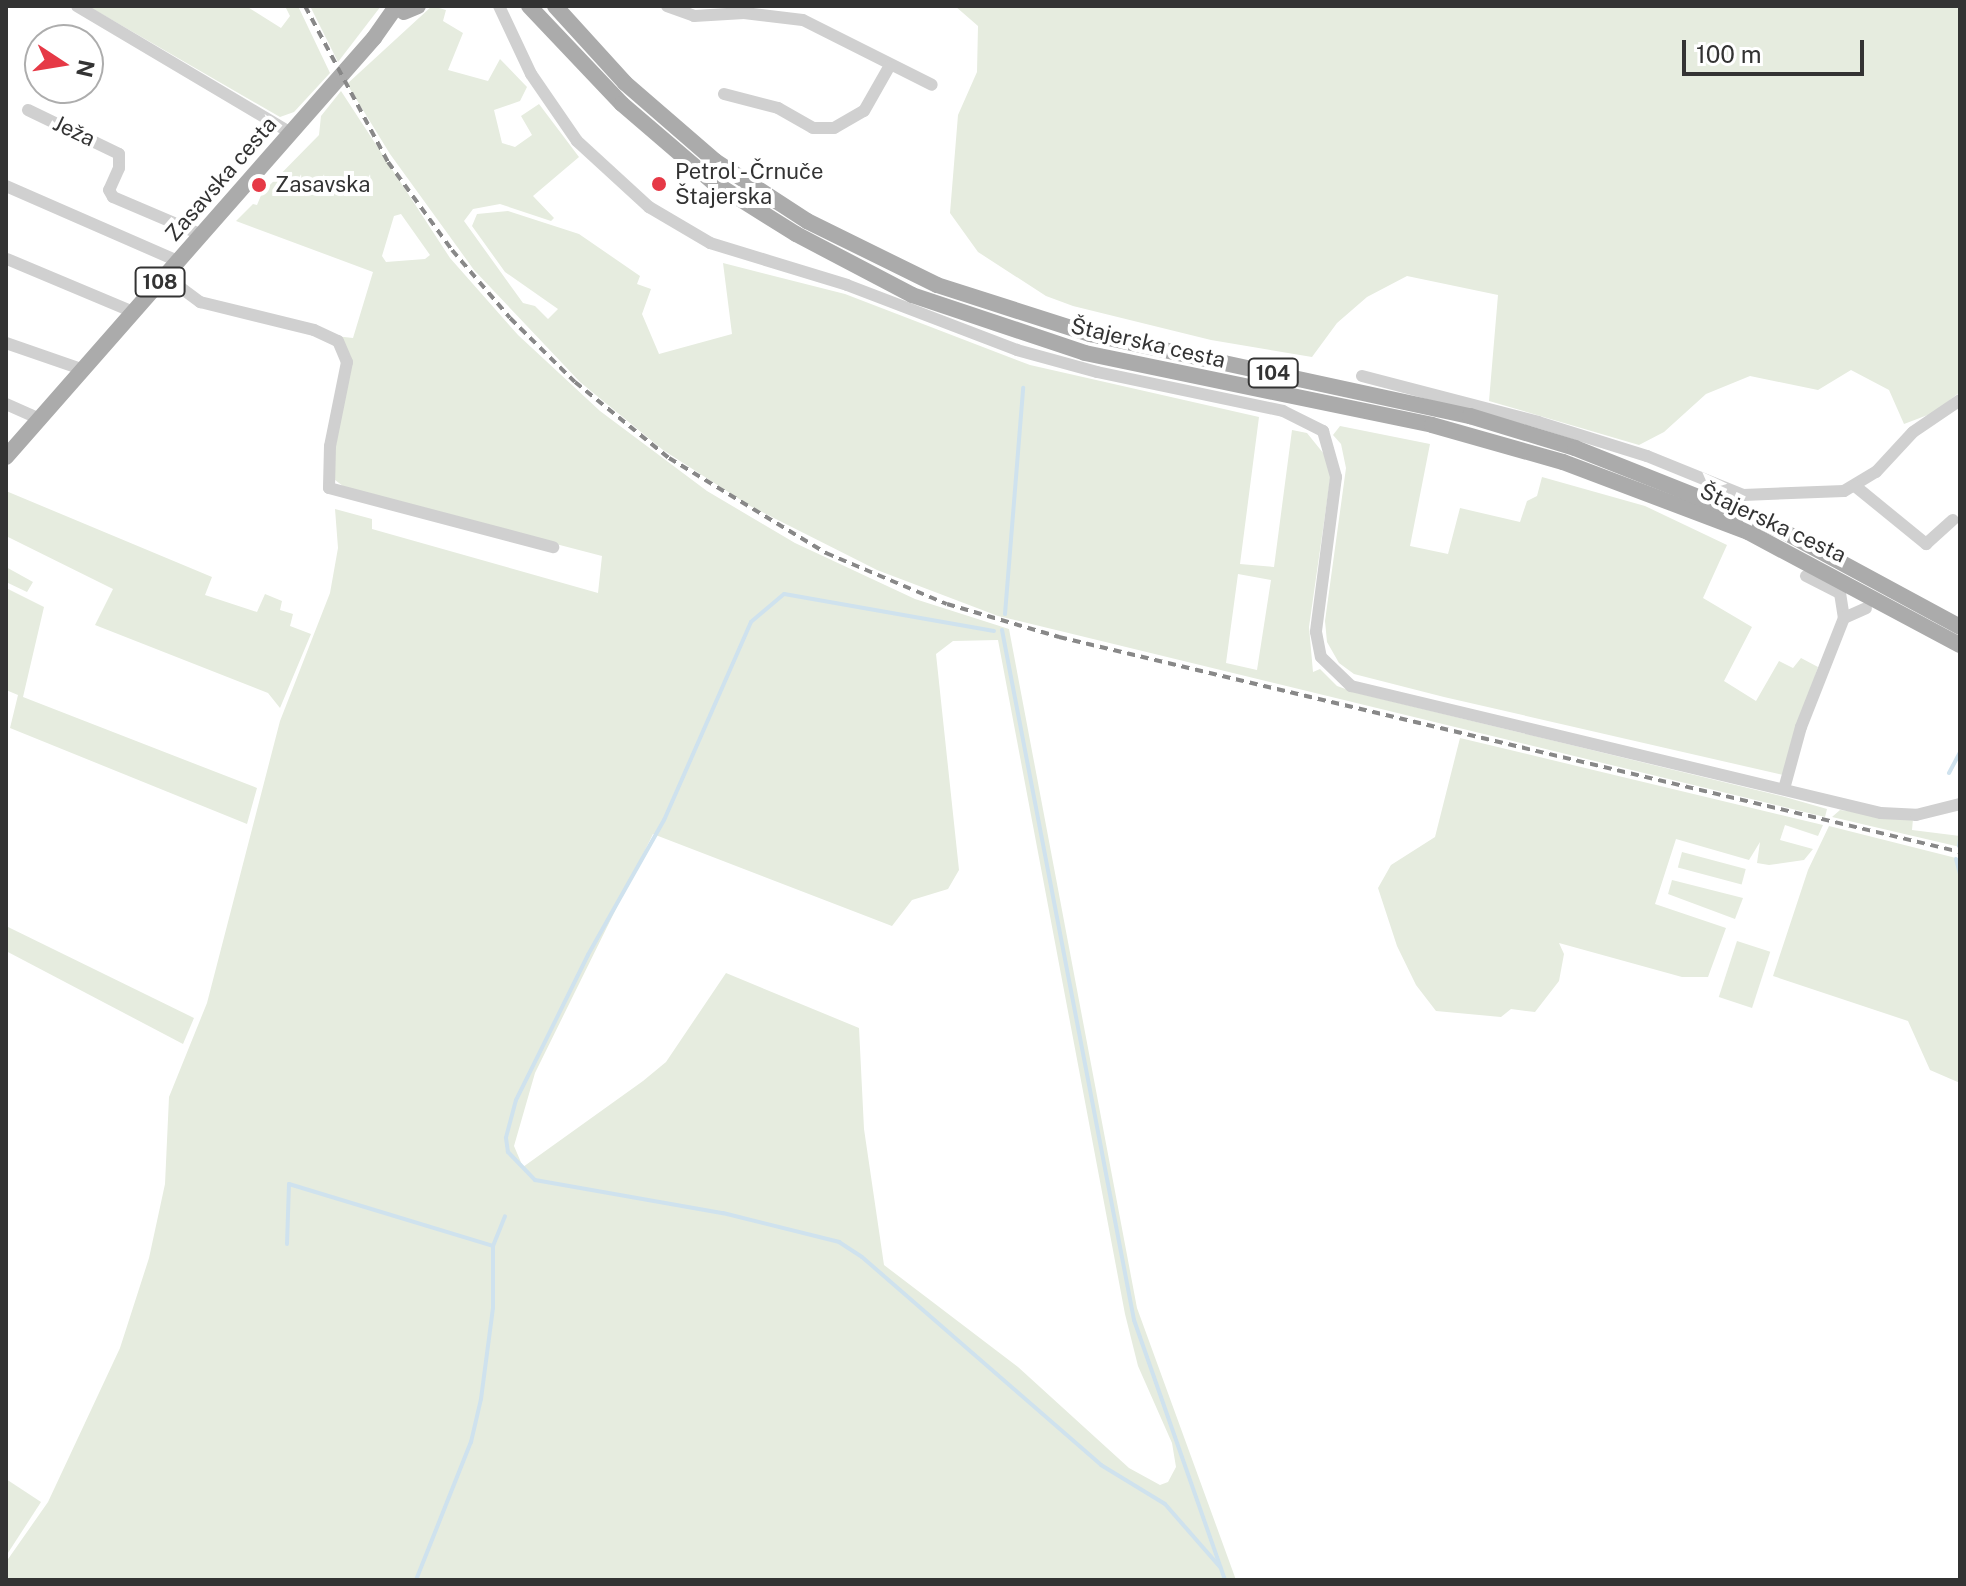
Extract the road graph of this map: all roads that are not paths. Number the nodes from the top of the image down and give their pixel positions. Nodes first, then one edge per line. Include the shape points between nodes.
1 (77, 6) edge
2 (499, 6) edge
3 (529, 6) edge
4 (555, 6) edge
5 (667, 6) edge
6 (406, 8) edge
7 (889, 67) junction
8 (932, 85) dead end
9 (724, 94) dead end
10 (28, 110) dead end
11 (291, 133) junction
12 (6, 186) edge
13 (202, 235) junction
14 (7, 259) edge
15 (178, 261) junction
16 (165, 276) junction
17 (133, 312) junction
18 (6, 343) edge
19 (84, 370) junction
20 (1362, 376) dead end
21 (1960, 400) edge
22 (6, 404) edge
23 (40, 419) junction
24 (6, 457) edge
25 (1855, 486) junction
26 (1953, 520) dead end
27 (553, 547) dead end
28 (1806, 576) dead end
29 (1840, 593) junction
30 (1844, 618) junction
31 (1960, 627) edge
32 (1960, 645) edge
33 (1784, 789) junction
34 (1960, 804) edge

1 - 11 street
2 - 33 street via 531,74 586,152 649,207 710,243 847,285 1017,350 1283,411 1323,431 1336,477 1316,632 1321,657 1351,686
3 - 32 main road, Štajerska cesta / 104 via 622,104 713,182 796,234 912,295 1085,353 1432,425 1563,462 1748,532
4 - 31 main road, Štajerska cesta / 104 via 625,83 715,161 807,221 937,285 1090,334 1470,416 1575,448 1779,529
5 - 7 street via 694,16 744,13 803,20 840,34
6 - 11 main road, Zasavska cesta / 108
7 - 8 street
7 - 9 street via 864,111 834,128 813,128 778,108
10 - 13 street, Ježa via 119,154 109,190 113,197
11 - 13 main road, Zasavska cesta / 108
12 - 15 street
13 - 15 main road, Zasavska cesta / 108
14 - 17 street
15 - 16 main road, Zasavska cesta / 108
16 - 17 main road, Zasavska cesta / 108
16 - 27 street via 200,302 314,330 338,341 347,362 330,446 329,488
17 - 19 main road, Zasavska cesta / 108
18 - 19 street
19 - 23 main road, Zasavska cesta / 108
20 - 25 street via 1565,430 1743,495 1780,497
21 - 25 street via 1913,432 1876,472
22 - 23 street
23 - 24 main road, Zasavska cesta / 108
25 - 26 street via 1926,544
28 - 29 street
29 - 30 street
29 - 30 street via 1866,608
30 - 33 street via 1817,682
33 - 34 street via 1881,813 1916,815

